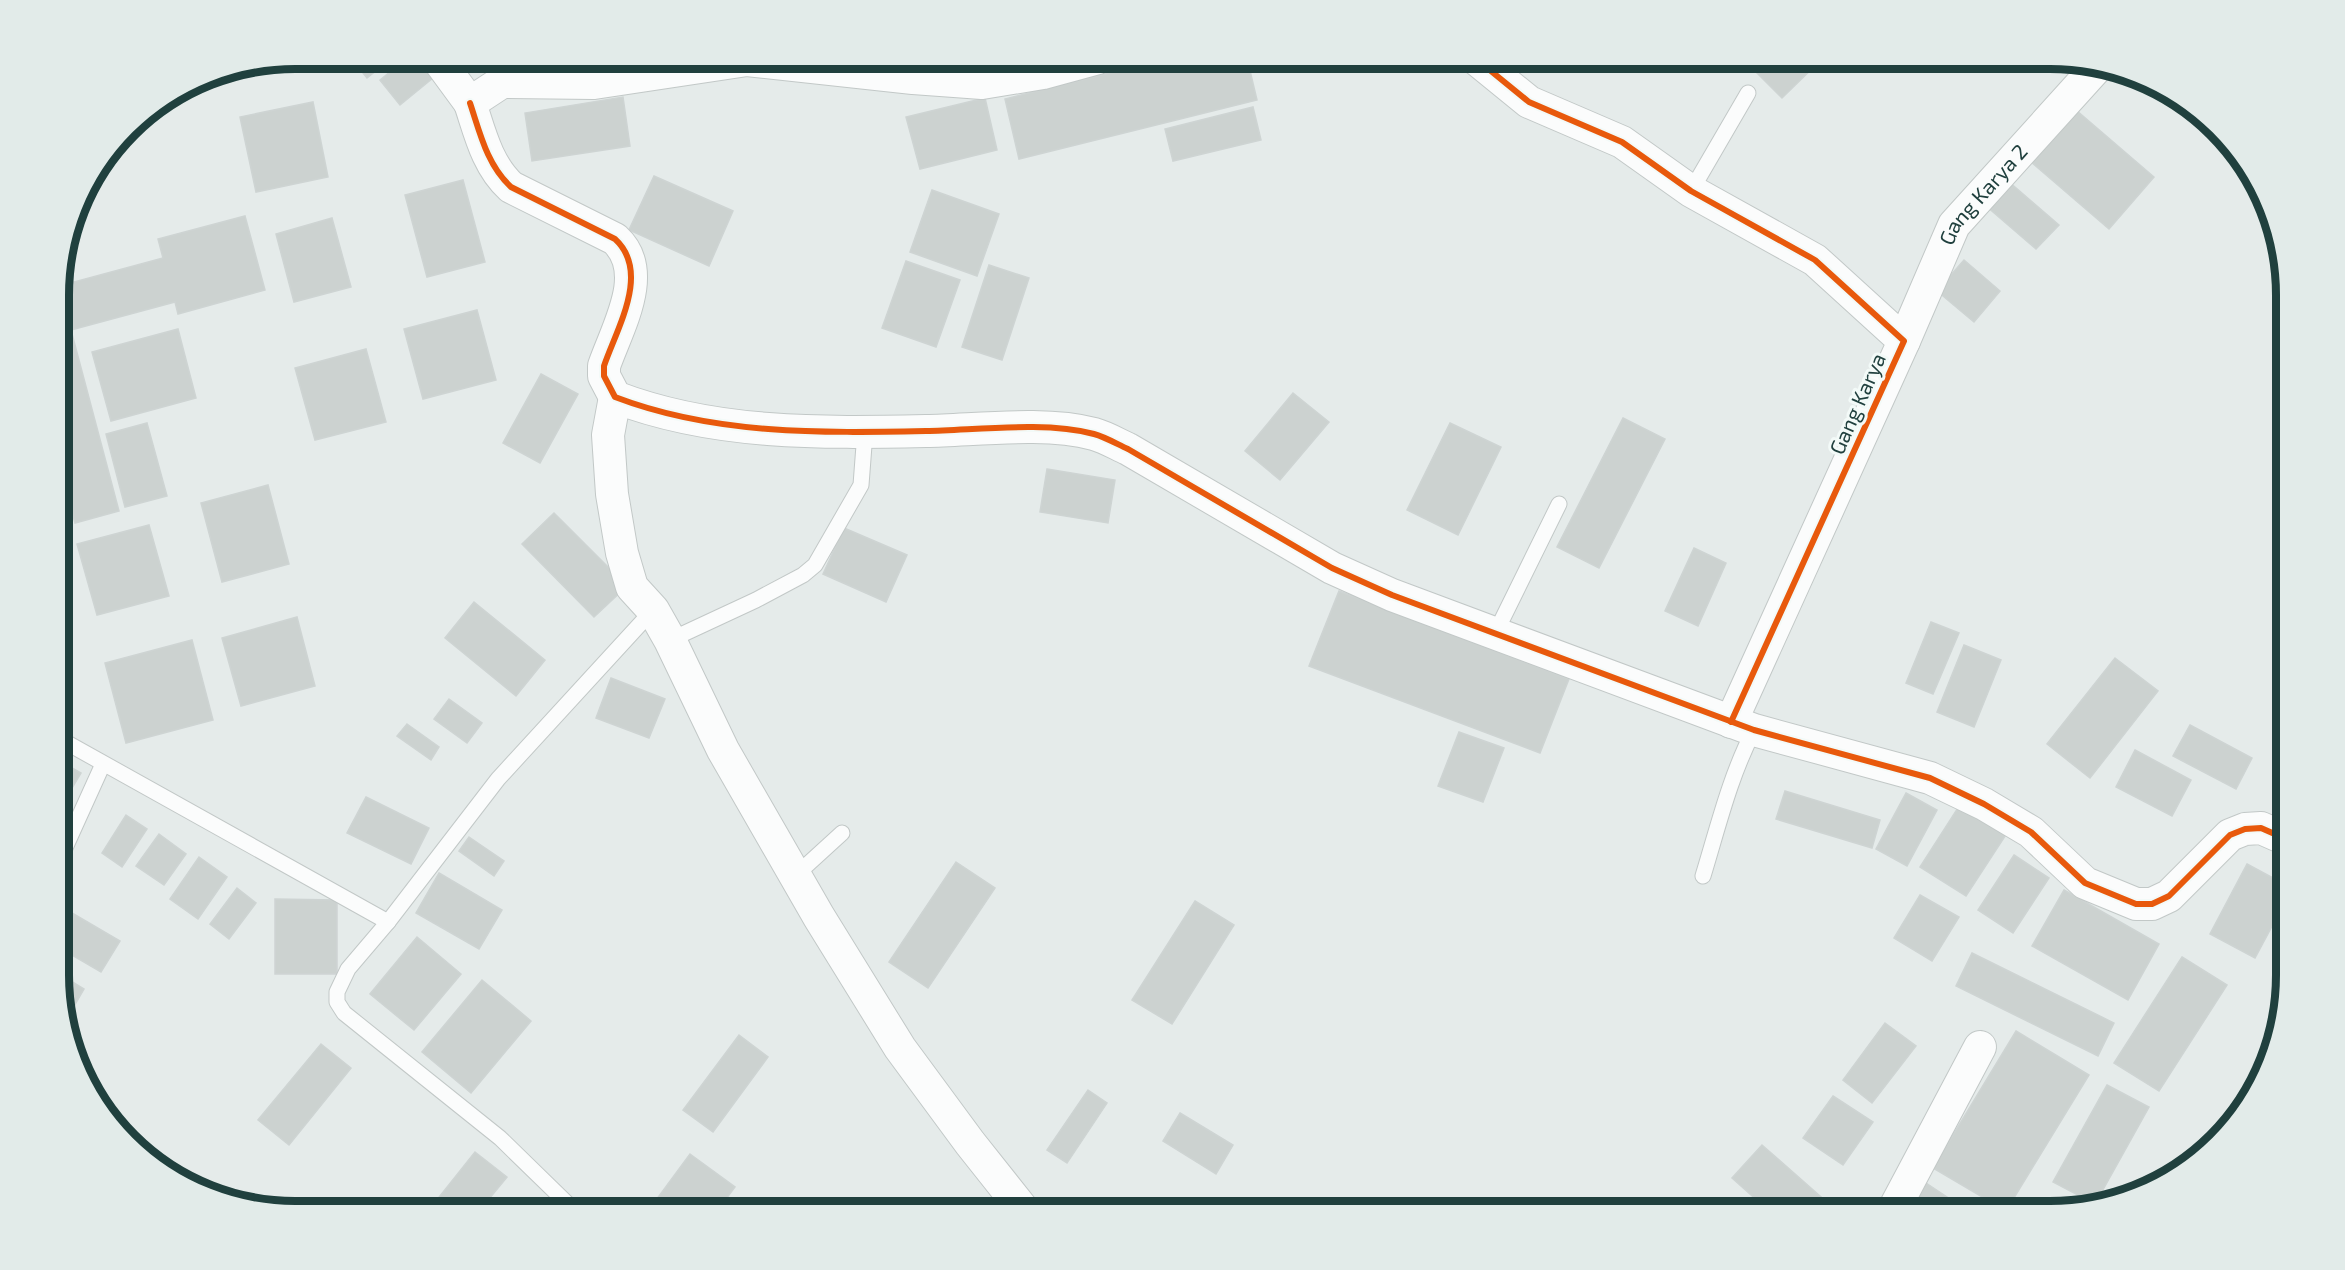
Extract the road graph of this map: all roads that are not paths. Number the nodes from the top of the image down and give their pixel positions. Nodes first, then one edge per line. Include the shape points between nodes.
1 (445, 69) edge
2 (683, 69) edge
3 (834, 69) edge
4 (1058, 69) edge
5 (1488, 69) edge
6 (2092, 73) edge
7 (1748, 93) dead end
8 (470, 103) junction
9 (1691, 191) junction
10 (1904, 341) junction
11 (615, 398) junction
12 (865, 432) junction
13 (1559, 504) dead end
14 (653, 610) junction
15 (1495, 634) junction
16 (670, 640) junction
17 (1743, 726) junction
18 (69, 744) edge
19 (103, 764) junction
20 (842, 833) dead end
21 (2276, 835) edge
22 (69, 838) edge
23 (796, 875) junction
24 (1703, 876) dead end
25 (388, 922) junction
26 (1980, 1047) dead end
27 (565, 1201) edge
28 (1016, 1201) edge
29 (1898, 1201) edge

1 - 8 street
2 - 8 street via 594,83 502,82
3 - 4 street via 982,83
5 - 9 street, Gang Karya via 1528,102 1622,142
6 - 10 street, Gang Karya 2 via 1954,225
7 - 9 lane
8 - 11 street via 500,177 512,187 615,239 627,252 633,281 604,366 604,376
9 - 10 street, Gang Karya via 1815,260
10 - 17 street, Gang Karya
11 - 12 street via 680,418 768,430
11 - 14 street via 608,435 616,523 632,586
12 - 15 street via 1041,428 1095,434 1128,449 1332,568
12 - 16 lane via 861,485 814,565 756,600
13 - 15 lane
14 - 16 street
14 - 25 lane via 498,779
15 - 17 street
16 - 23 street via 723,750
17 - 21 street via 1930,778 2031,832 2085,883 2136,904 2152,904 2169,896 2230,835 2261,828
17 - 24 lane via 1744,749
18 - 19 lane
19 - 22 lane
19 - 25 lane
20 - 23 lane
23 - 28 street via 900,1048
25 - 27 lane via 338,986 336,998 340,1008 500,1138
26 - 29 street

